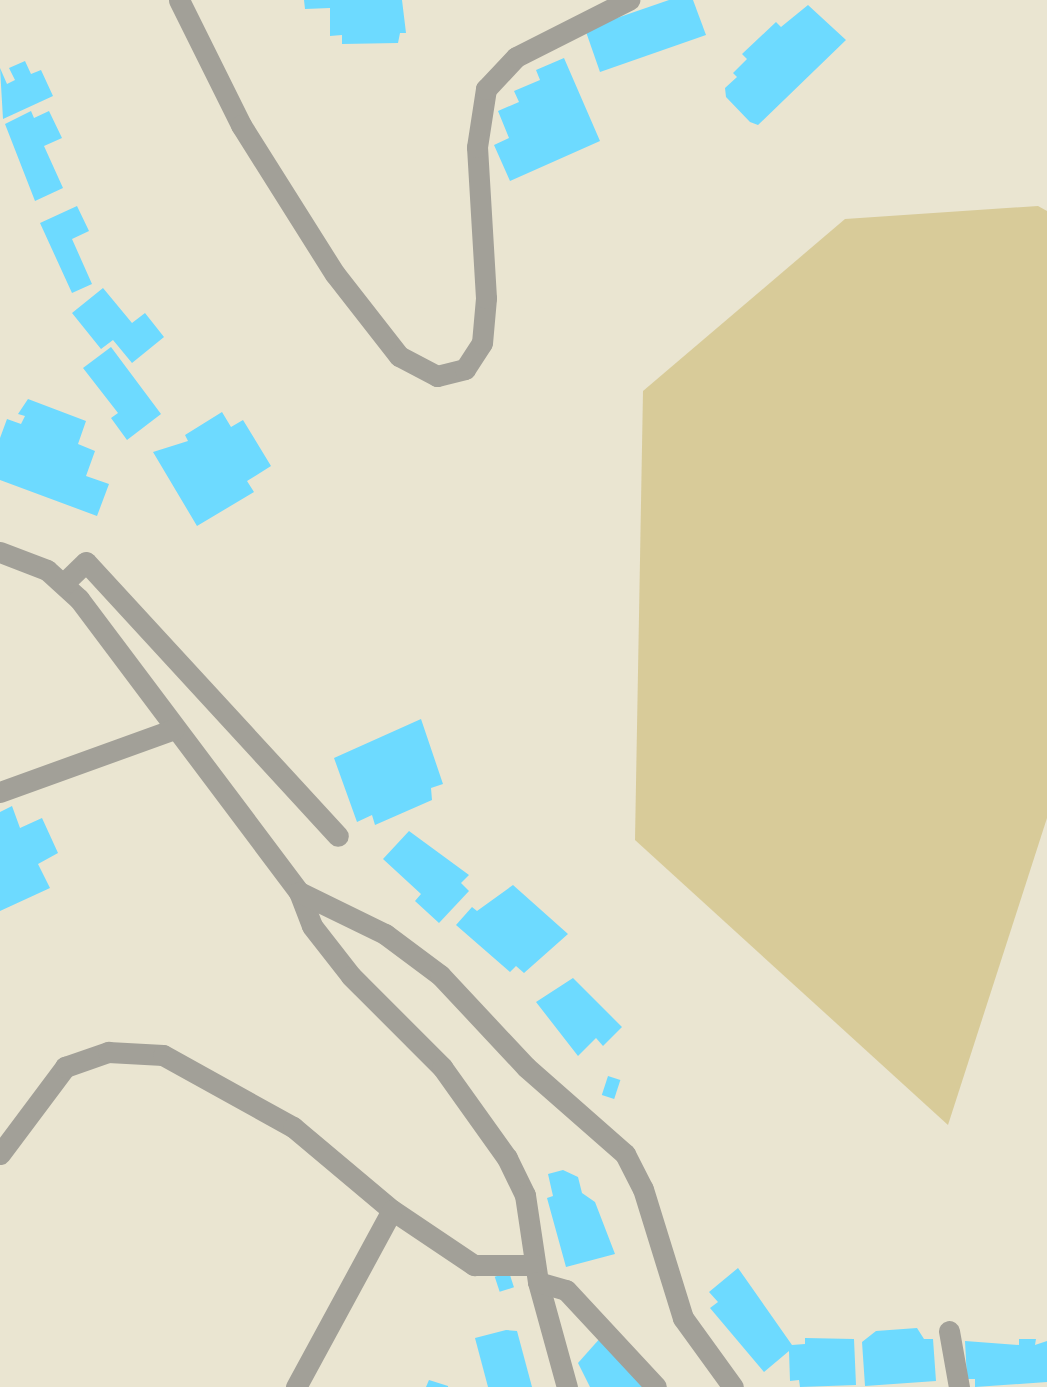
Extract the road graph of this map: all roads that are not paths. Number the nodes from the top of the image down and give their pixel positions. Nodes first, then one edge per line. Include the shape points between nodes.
1 (179, 0) edge
2 (629, 0) edge
3 (0, 552) edge
4 (64, 583) junction
5 (174, 729) junction
6 (0, 792) edge
7 (338, 836) dead end
8 (299, 892) junction
9 (0, 1154) edge
10 (392, 1210) junction
11 (537, 1274) junction
12 (948, 1331) dead end
13 (296, 1387) edge
14 (567, 1387) edge
15 (656, 1387) edge
16 (733, 1387) edge
17 (959, 1387) edge

1 - 2 street via 242,125 335,274 389,346 410,366 437,376 465,369 482,343 486,298 477,147 486,89 516,57
3 - 4 street
4 - 5 street
4 - 7 street via 86,562
5 - 6 street
5 - 8 street
8 - 11 street via 312,926 351,976 442,1067 507,1158 525,1195
8 - 16 street via 384,934 440,975 526,1067 625,1154 636,1169 683,1318
9 - 10 street via 65,1067 108,1052 163,1055 293,1128
10 - 11 street via 474,1265
10 - 13 street
11 - 14 street
11 - 15 street via 566,1290
12 - 17 street

